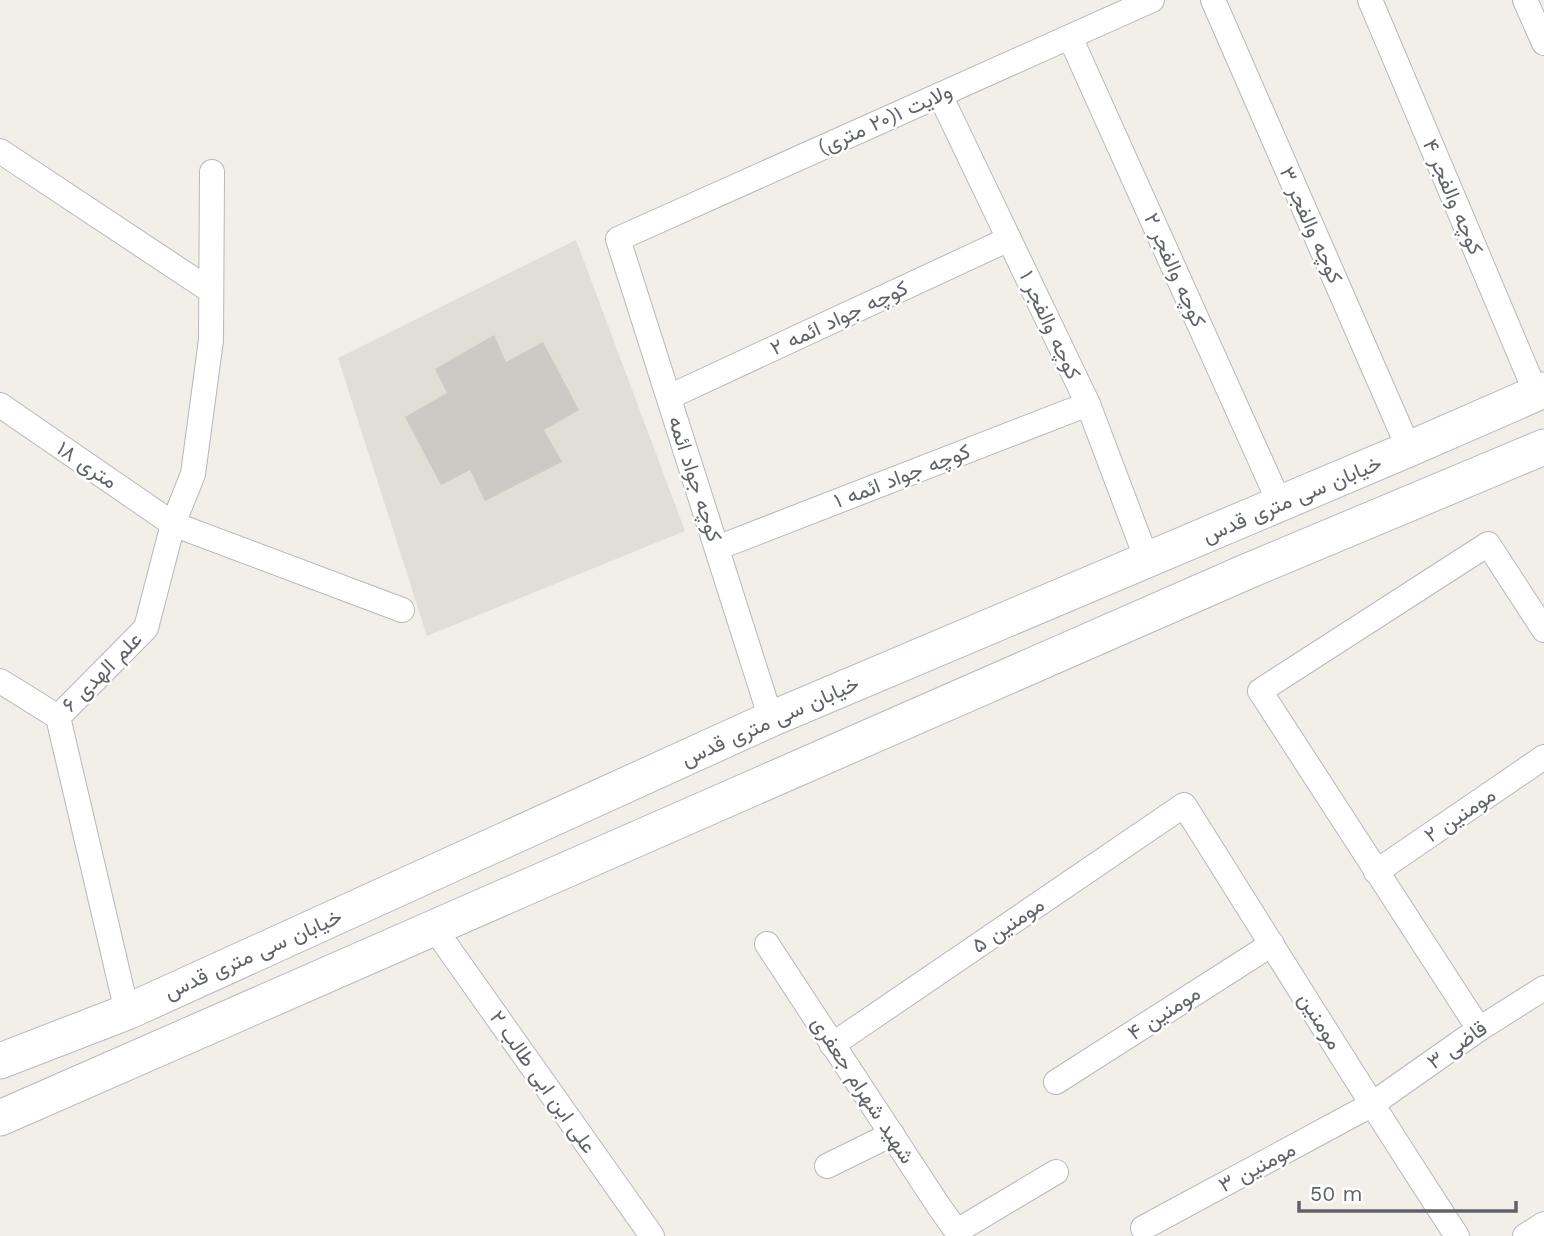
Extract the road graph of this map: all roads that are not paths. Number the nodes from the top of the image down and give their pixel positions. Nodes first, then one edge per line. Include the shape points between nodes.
1 (1152, 0) edge
2 (1213, 0) edge
3 (1370, 0) edge
4 (1525, 0) edge
5 (1070, 37) junction
6 (1544, 43) edge
7 (940, 94) junction
8 (0, 150) edge
9 (212, 172) dead end
10 (618, 239) joint
11 (1009, 239) junction
12 (211, 291) junction
13 (1540, 391) edge
14 (668, 397) junction
15 (1088, 404) junction
16 (0, 405) edge
17 (1544, 447) edge
18 (1409, 449) junction
19 (1280, 504) junction
20 (173, 524) junction
21 (717, 548) junction
22 (1147, 560) junction
23 (402, 610) dead end
24 (1544, 630) edge
25 (0, 681) edge
26 (58, 718) junction
27 (771, 719) junction
28 (1544, 757) edge
29 (1184, 805) joint
30 (1376, 872) junction
31 (433, 928) junction
32 (766, 944) dead end
33 (1272, 944) junction
34 (1544, 988) edge
35 (127, 1012) junction
36 (1479, 1029) junction
37 (832, 1045) junction
38 (0, 1061) edge
39 (1056, 1082) dead end
40 (1371, 1105) junction
41 (0, 1118) edge
42 (892, 1134) junction
43 (827, 1166) dead end
44 (1056, 1172) dead end
45 (1544, 1224) edge
46 (1143, 1228) dead end
47 (958, 1233) edge
48 (652, 1236) edge
49 (1457, 1236) edge
50 (1525, 1236) edge

1 - 5 street, ولایت ۱(۲۰ متری)
2 - 18 street, کوچه والفجر ۳
3 - 13 street, کوچه والفجر ۴
4 - 6 street
5 - 7 street, ولایت ۱(۲۰ متری)
5 - 19 street, کوچه والفجر ۲
7 - 10 street, ولایت ۱(۲۰ متری)
7 - 11 street, کوچه والفجر ۱
8 - 12 street
9 - 12 street, علم الهدی ۶
10 - 14 street, کوچه جواد ائمه
11 - 14 street, کوچه جواد ائمه ۲
11 - 15 street, کوچه والفجر ۱
12 - 20 street, علم الهدی ۶ via 211,340 193,474
13 - 18 main road, خیابان سی متری قدس
14 - 21 street, کوچه جواد ائمه
15 - 21 street, کوچه جواد ائمه ۱
15 - 22 street, کوچه والفجر ۱
16 - 20 street, ۱۸ متری
17 - 31 main road via 1248,571
18 - 19 main road, خیابان سی متری قدس
19 - 22 main road, خیابان سی متری قدس
20 - 23 street, ۱۸ متری
20 - 26 street, علم الهدی ۶ via 146,628
21 - 27 street, کوچه جواد ائمه
22 - 27 main road, خیابان سی متری قدس
24 - 30 street via 1488,544 1260,691
25 - 26 street
26 - 35 street, علم الهدی ۶
27 - 35 main road, خیابان سی متری قدس
28 - 30 street, مومنین ۲
29 - 33 street, مومنین
29 - 37 street, ۵ مومنین
30 - 36 street
31 - 41 main road
31 - 48 street, علی ابن ابی طالب ۲
32 - 37 street, شهید شهرام جعفری
33 - 39 street, مومنین ۴
33 - 40 street, مومنین
34 - 36 street, قاضی ۳
35 - 38 main road, خیابان سی متری قدس
36 - 40 street, قاضی ۳
37 - 42 street, شهید شهرام جعفری
40 - 46 street, مومنین ۳
40 - 49 street, مومنین
42 - 43 street
42 - 47 street, شهید شهرام جعفری
44 - 47 street
45 - 50 street

